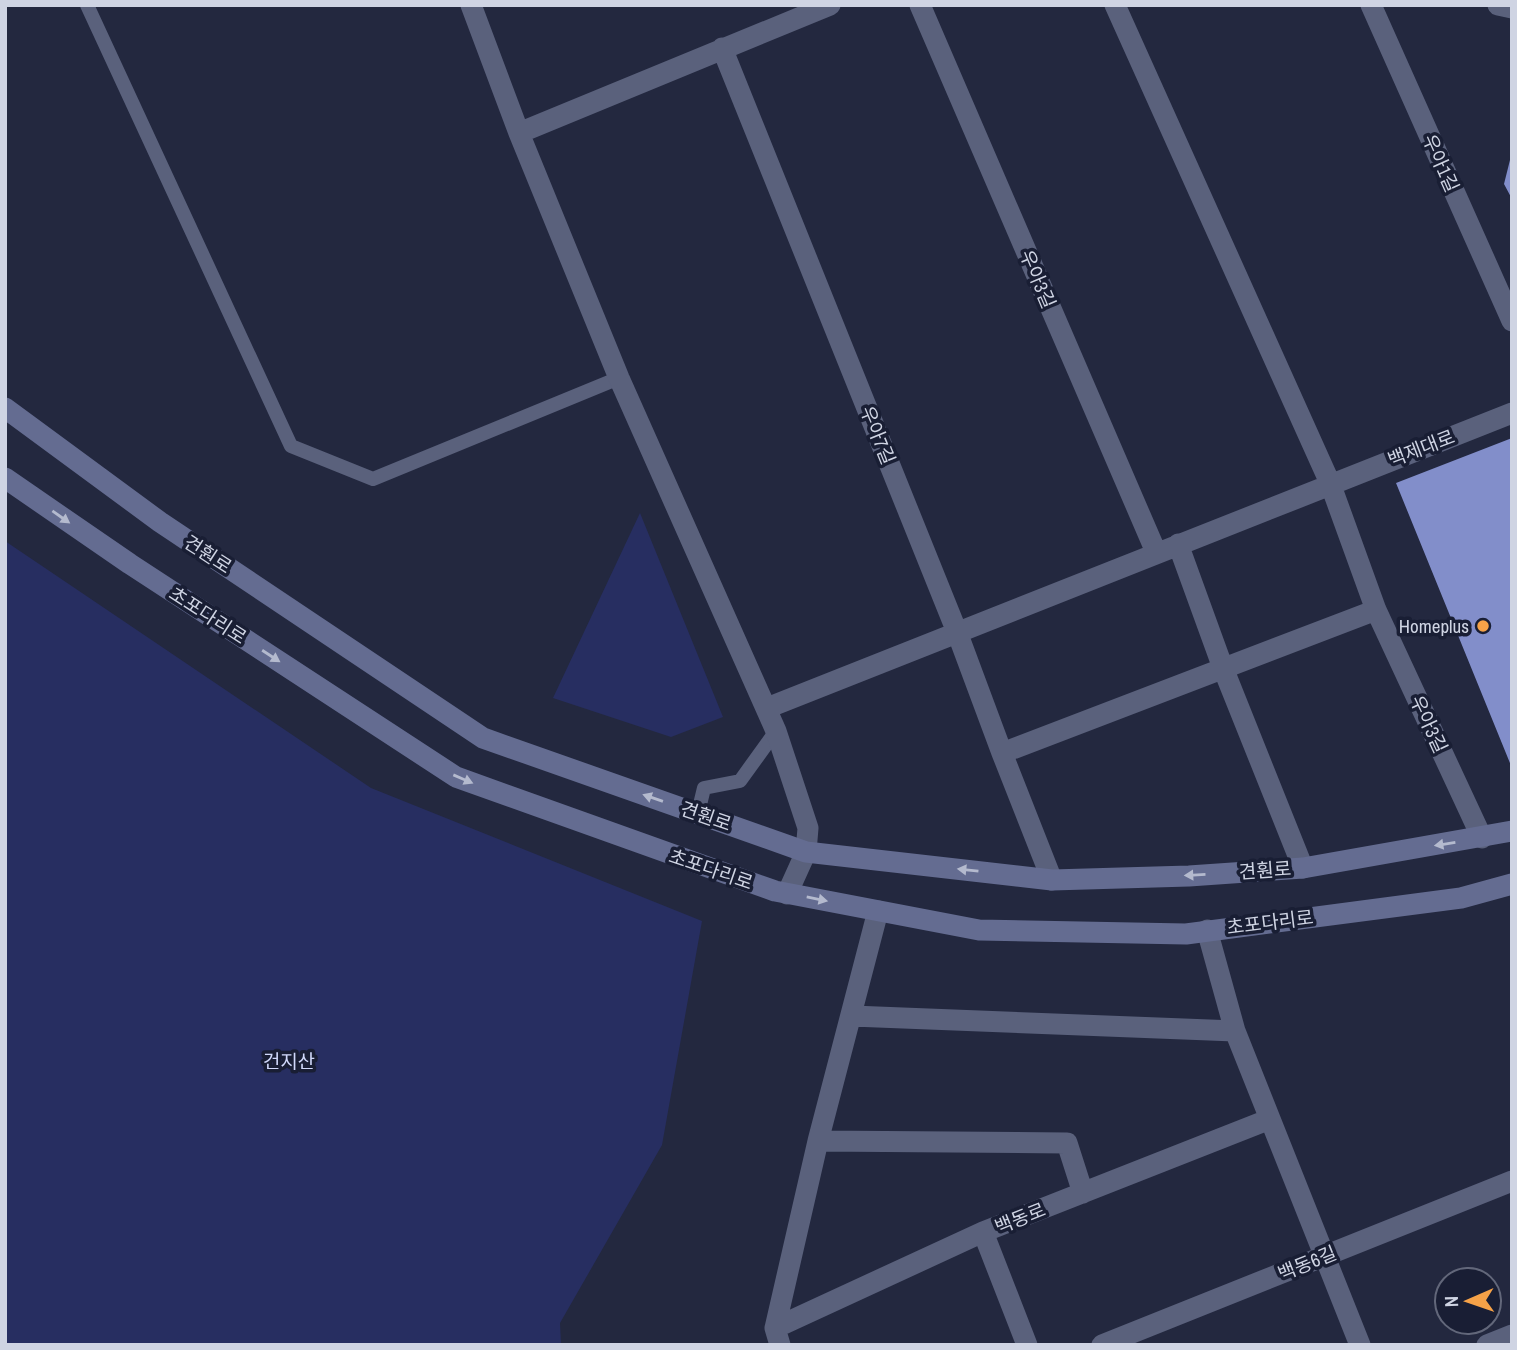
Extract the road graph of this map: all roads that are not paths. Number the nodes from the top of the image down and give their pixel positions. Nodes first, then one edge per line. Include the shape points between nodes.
1 (87, 5) edge
2 (471, 5) edge
3 (830, 5) edge
4 (920, 5) edge
5 (1115, 5) edge
6 (1371, 5) edge
7 (1498, 5) edge
8 (1512, 8) edge
9 (722, 48) junction
10 (519, 133) junction
11 (1512, 321) edge
12 (620, 378) junction
13 (5, 408) edge
14 (1512, 413) edge
15 (5, 478) edge
16 (1330, 483) junction
17 (1178, 544) junction
18 (1156, 552) junction
19 (1376, 610) junction
20 (957, 632) junction
21 (1223, 668) junction
22 (766, 708) junction
23 (776, 731) junction
24 (1002, 753) junction
25 (698, 813) junction
26 (1512, 831) edge
27 (1482, 838) junction
28 (806, 852) junction
29 (1303, 868) junction
30 (1052, 880) junction
31 (1512, 884) edge
32 (787, 894) junction
33 (878, 911) junction
34 (1207, 930) junction
35 (852, 1016) junction
36 (1235, 1031) junction
37 (1270, 1119) junction
38 (818, 1141) junction
39 (1512, 1181) edge
40 (1083, 1193) junction
41 (983, 1232) junction
42 (1325, 1256) junction
43 (1512, 1335) edge
44 (777, 1336) edge
45 (1027, 1345) edge
46 (1102, 1345) edge
47 (1360, 1345) edge
48 (1487, 1345) edge

1 - 12 lane via 291,446 373,479
2 - 10 street
3 - 9 street
4 - 18 street, 우아3길
5 - 16 street, 우아3길
6 - 11 street, 우아1길
7 - 8 street
9 - 10 street
9 - 20 street, 우아7길
10 - 12 street
12 - 22 street
25 -> 13 street, 견훤로 via 484,738 160,522
14 - 16 street, 백제대로
15 -> 32 street, 초포다리로 via 456,777
16 - 17 street
16 - 19 street, 우아3길
17 - 18 street
17 - 21 street
18 - 20 street
19 - 21 street
19 - 27 street, 우아3길
20 - 22 street
20 - 24 street, 우아7길
21 - 24 street
21 - 29 street
22 - 23 street
23 - 25 lane via 740,781 704,788
23 - 28 street via 808,828
24 - 30 street, 우아7길
25 - 28 street, 견훤로
26 - 27 street, 견훤로
27 -> 29 street, 견훤로
30 -> 28 street, 견훤로
28 - 32 street
29 -> 30 street, 견훤로
31 - 34 street, 초포다리로 via 1461,898
32 -> 33 street, 초포다리로
33 - 34 street, 초포다리로 via 979,930 1186,934
33 - 35 street
34 - 36 street
35 - 36 street
35 - 38 street
36 - 37 street
37 - 40 street, 백동로
37 - 42 street
38 - 40 street via 1067,1143
38 - 44 street
39 - 42 street, 백동6길
40 - 41 street, 백동로
41 - 44 street, 백동로
41 - 45 street
42 - 46 street, 백동6길
42 - 47 street
43 - 48 street

